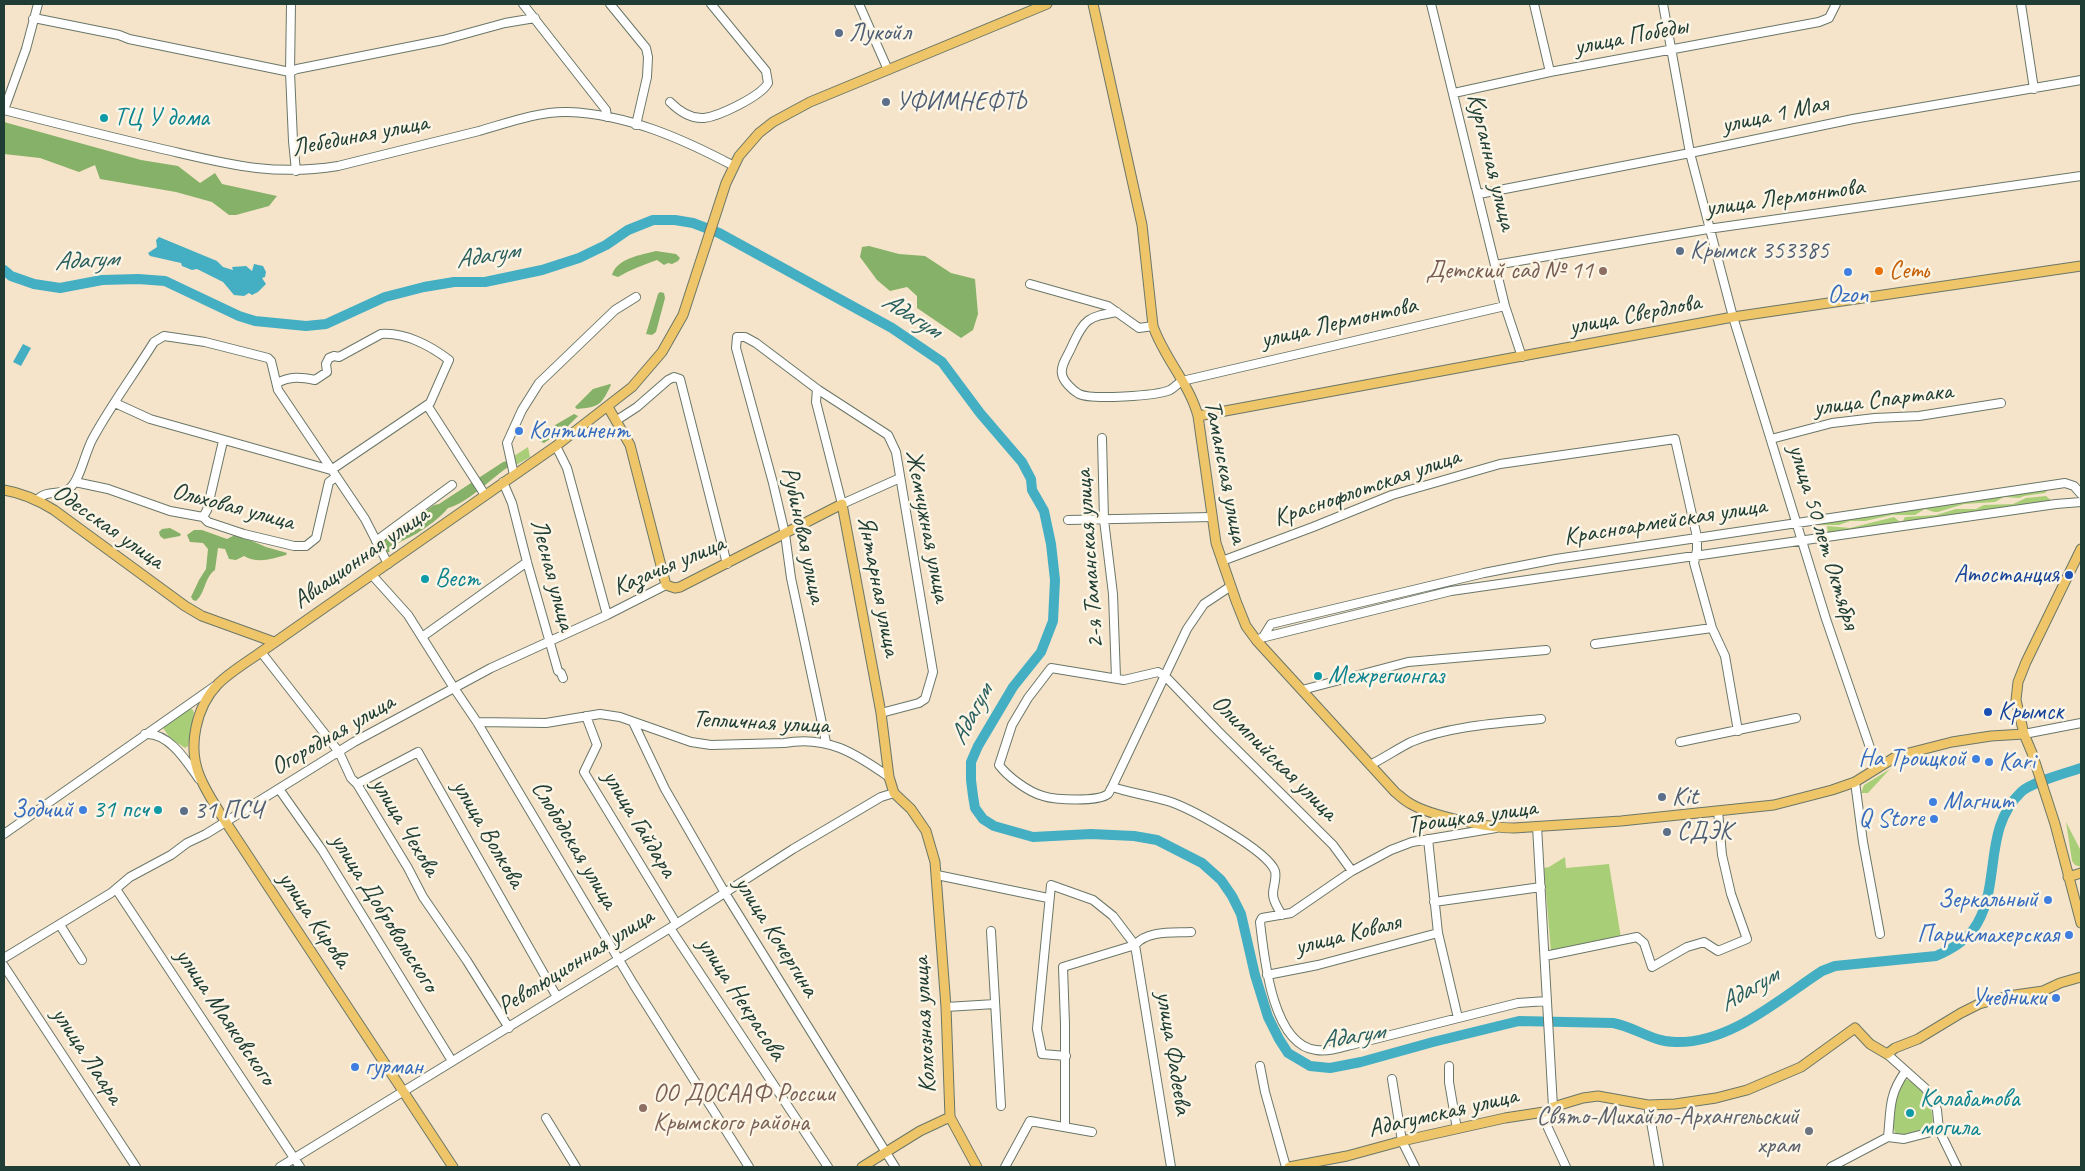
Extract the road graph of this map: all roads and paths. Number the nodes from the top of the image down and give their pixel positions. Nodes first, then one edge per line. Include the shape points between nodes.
1 (38, 4) edge
2 (291, 4) edge
3 (523, 4) edge
4 (610, 4) edge
5 (712, 4) edge
6 (859, 4) edge
7 (1047, 4) edge
8 (1093, 4) edge
9 (1431, 4) edge
10 (1534, 4) edge
11 (1663, 4) edge
12 (1836, 4) edge
13 (2021, 4) edge
14 (535, 18) junction
15 (33, 20) junction
16 (1672, 49) junction
17 (888, 70) junction
18 (290, 72) junction
19 (1550, 72) junction
20 (2081, 80) edge
21 (2034, 89) junction
22 (1454, 93) junction
23 (670, 102) dead end
24 (4, 110) edge
25 (607, 118) junction
26 (636, 125) junction
27 (1690, 153) junction
28 (734, 166) junction
29 (296, 171) junction
30 (2081, 176) edge
31 (1479, 194) junction
32 (1708, 229) junction
33 (1496, 264) junction
34 (2081, 266) edge
35 (1030, 284) dead end
36 (636, 296) dead end
37 (1505, 306) junction
38 (1117, 312) junction
39 (1733, 317) junction
40 (1153, 326) junction
41 (736, 337) joint
42 (1522, 357) junction
43 (1182, 380) junction
44 (277, 383) junction
45 (818, 389) junction
46 (116, 403) junction
47 (2001, 403) dead end
48 (427, 405) junction
49 (608, 407) junction
50 (1198, 416) junction
51 (617, 420) junction
52 (1102, 438) dead end
53 (1772, 438) junction
54 (223, 441) junction
55 (556, 446) junction
56 (333, 474) junction
57 (514, 474) junction
58 (900, 478) junction
59 (75, 482) junction
60 (503, 482) junction
61 (452, 485) dead end
62 (4, 490) edge
63 (2081, 494) edge
64 (484, 495) junction
65 (37, 500) junction
66 (2081, 502) edge
67 (842, 504) junction
68 (203, 517) junction
69 (1212, 517) junction
70 (1068, 520) dead end
71 (1104, 520) junction
72 (1796, 522) junction
73 (785, 534) junction
74 (1697, 537) junction
75 (376, 540) junction
76 (1803, 540) junction
77 (2081, 549) edge
78 (1695, 555) junction
79 (1222, 561) junction
80 (527, 562) junction
81 (388, 564) junction
82 (727, 564) junction
83 (372, 575) junction
84 (666, 585) junction
85 (1231, 586) junction
86 (607, 615) junction
87 (1712, 628) junction
88 (422, 638) junction
89 (1260, 639) junction
90 (274, 642) junction
91 (549, 642) junction
92 (1595, 644) dead end
93 (1546, 650) dead end
94 (261, 652) junction
95 (1166, 676) junction
96 (562, 678) dead end
97 (1116, 678) junction
98 (219, 683) junction
99 (454, 688) junction
100 (1302, 690) junction
101 (881, 713) junction
102 (586, 716) junction
103 (1796, 718) dead end
104 (1541, 719) dead end
105 (477, 722) junction
106 (633, 722) junction
107 (2081, 723) edge
108 (1738, 731) junction
109 (145, 734) junction
110 (2024, 734) junction
111 (826, 742) junction
112 (1680, 742) dead end
113 (339, 752) junction
114 (1370, 765) junction
115 (1877, 768) junction
116 (889, 777) junction
117 (1855, 782) junction
118 (357, 784) junction
119 (1112, 787) junction
120 (279, 789) junction
121 (894, 793) junction
122 (210, 795) junction
123 (1718, 811) junction
124 (225, 821) junction
125 (1537, 826) junction
126 (1498, 828) junction
127 (4, 834) edge
128 (1428, 840) junction
129 (1352, 871) junction
130 (2081, 873) edge
131 (937, 874) junction
132 (2068, 877) junction
133 (1541, 887) junction
134 (116, 889) junction
135 (725, 893) junction
136 (1048, 898) junction
137 (1434, 902) junction
138 (1282, 915) junction
139 (2081, 923) edge
140 (60, 925) junction
141 (673, 926) junction
142 (991, 931) dead end
143 (1191, 932) dead end
144 (1438, 933) junction
145 (1880, 934) dead end
146 (1135, 945) junction
147 (1545, 956) junction
148 (4, 958) edge
149 (619, 959) junction
150 (82, 960) dead end
151 (4, 966) edge
152 (1267, 974) junction
153 (2081, 977) edge
154 (557, 997) junction
155 (1547, 1000) junction
156 (995, 1004) junction
157 (946, 1008) junction
158 (1458, 1018) junction
159 (508, 1028) junction
160 (1887, 1054) junction
161 (1066, 1056) junction
162 (452, 1061) junction
163 (1260, 1066) dead end
164 (1449, 1066) dead end
165 (1905, 1072) junction
166 (1392, 1080) dead end
167 (404, 1092) junction
168 (1648, 1105) junction
169 (1001, 1106) dead end
170 (1553, 1107) junction
171 (1544, 1112) junction
172 (950, 1117) junction
173 (546, 1118) dead end
174 (1065, 1127) junction
175 (1457, 1129) junction
176 (1939, 1130) junction
177 (1092, 1132) dead end
178 (1888, 1137) junction
179 (1402, 1141) junction
180 (886, 1152) junction
181 (295, 1159) junction
182 (136, 1167) edge
183 (280, 1167) edge
184 (300, 1167) edge
185 (453, 1167) edge
186 (576, 1167) edge
187 (749, 1167) edge
188 (828, 1167) edge
189 (862, 1167) edge
190 (895, 1167) edge
191 (977, 1167) edge
192 (1006, 1167) edge
193 (1171, 1167) edge
194 (1287, 1167) edge
195 (1415, 1167) edge
196 (1566, 1167) edge
197 (1659, 1167) edge
198 (1831, 1167) edge
199 (1957, 1167) edge

1 - 15 street
2 - 18 street
3 - 14 street
4 - 26 street via 646,48 648,57
5 - 23 street via 766,71 768,83 757,96 705,118 690,116
6 - 17 street
7 - 17 main road, Авиационная улица
8 - 40 main road, Таманская улица via 1142,226
9 - 22 street, Курганная улица
10 - 19 street
11 - 16 street, улица 50 лет Октября
12 - 16 street, улица Победы via 1829,18 1819,22
13 - 21 street
14 - 18 street
14 - 25 street via 606,110
15 - 18 street via 39,18
15 - 24 street
16 - 19 street, улица Победы
16 - 27 street, улица 50 лет Октября
17 - 28 main road, Авиационная улица via 810,102 773,122 749,144
18 - 29 street
19 - 22 street, улица Победы
20 - 21 street, улица 1 Мая
21 - 27 street, улица 1 Мая via 1853,119
22 - 31 street, Курганная улица
24 - 29 street, Лебединая улица via 229,165
25 - 26 street, Лебединая улица
25 - 29 street, Лебединая улица via 568,112 551,113 338,166
26 - 28 street, Лебединая улица via 676,138
27 - 31 street, улица 1 Мая
27 - 32 street, улица 50 лет Октября
28 - 49 main road, Авиационная улица via 683,315 662,352 632,387
30 - 32 street, улица Лермонтова
31 - 33 street, Курганная улица
32 - 33 street, улица Лермонтова
32 - 39 street, улица 50 лет Октября
33 - 37 street, Курганная улица
34 - 39 main road, улица Свердлова
35 - 38 street via 1108,306
36 - 57 street via 616,310 539,383 507,443
37 - 42 street, Курганная улица
37 - 43 street, улица Лермонтова
38 - 40 street via 1140,328
38 - 43 street, улица Лермонтова via 1095,316 1086,322 1062,369 1067,384 1079,394 1091,396 1154,394 1170,390
39 - 42 main road, улица Свердлова
39 - 53 street, улица 50 лет Октября
40 - 43 main road, Таманская улица via 1158,341
41 - 45 street, Жемчужная улица via 746,337 756,343
41 - 73 street, Рубиновая улица via 736,348
42 - 50 main road, улица Свердлова
43 - 50 main road, Таманская улица via 1194,400
44 - 46 street via 268,358 164,336 154,342
44 - 48 street via 297,377 315,380 327,372 328,358 339,357 388,333 422,342 449,360
44 - 56 street via 278,390
45 - 58 street, Жемчужная улица via 888,436 896,452
45 - 67 street, Янтарная улица via 816,402
46 - 54 street via 150,419
46 - 59 street via 93,438
47 - 53 street, улица Спартака via 1919,416 1832,423
48 - 56 street
48 - 64 street
49 - 51 main road
49 - 55 main road, Авиационная улица
50 - 69 main road, Таманская улица
51 - 82 street via 668,380 680,379
51 - 84 main road via 630,445
52 - 71 street, 2-я Таманская улица
53 - 72 street, улица 50 лет Октября
54 - 56 street via 286,456
54 - 68 street
55 - 57 main road, Авиационная улица
55 - 86 street via 567,468
56 - 68 street, Ольховая улица via 316,538 306,546 272,542 208,522
56 - 75 street
57 - 60 main road, Авиационная улица
58 - 67 street, Казачья улица
58 - 101 street, Жемчужная улица via 934,672 925,699
59 - 65 street via 63,492 49,492
59 - 68 street, Ольховая улица via 108,489 170,512
60 - 64 main road, Авиационная улица
60 - 80 street, Лесная улица via 512,503
61 - 75 street
62 - 65 main road, Одесская улица
63 - 72 street, Красноармейская улица via 2074,486 2065,483
64 - 81 main road, Авиационная улица
65 - 90 main road, Одесская улица via 185,606 202,616
66 - 76 street, Красноармейская улица
67 - 73 main road, Казачья улица
67 - 101 main road, Янтарная улица
69 - 71 street
69 - 79 main road, Таманская улица
70 - 71 street
71 - 97 street, 2-я Таманская улица via 1113,594
72 - 74 street, Красноармейская улица
72 - 76 street, улица 50 лет Октября
73 - 82 main road, Казачья улица
73 - 111 street, Рубиновая улица via 791,578
74 - 78 street
74 - 79 street, Краснофлотская улица via 1675,439 1500,464 1392,495
74 - 89 street, Красноармейская улица via 1484,573 1271,624
75 - 81 street
76 - 78 street, Красноармейская улица
76 - 115 street, улица 50 лет Октября via 1826,619
77 - 110 main road via 2018,682 2016,700
78 - 87 street via 1694,563
78 - 89 street, Красноармейская улица via 1451,591
79 - 85 main road, Таманская улица
80 - 88 street
80 - 91 street, Лесная улица
81 - 83 main road, Авиационная улица
82 - 84 main road, Казачья улица via 680,587
83 - 88 street, Слободская улица via 408,615
83 - 90 main road, Авиационная улица
84 - 86 street, Казачья улица
85 - 89 main road, Таманская улица via 1246,626
85 - 95 street via 1204,604 1187,628
86 - 91 street, Казачья улица
87 - 92 street
87 - 108 street via 1725,656
88 - 99 street, Слободская улица
89 - 100 main road, Таманская улица
90 - 94 main road, Авиационная улица
91 - 96 street, Лесная улица
91 - 99 street, Казачья улица
93 - 100 street via 1408,662
94 - 98 main road, Авиационная улица
94 - 113 street, улица Чехова
95 - 97 street via 1158,672 1124,680
95 - 119 street
95 - 129 street, Олимпийская улица via 1333,845
97 - 119 street via 1051,668 1012,725 999,765 1006,774 1042,796 1099,798
98 - 109 street, Авиационная улица
98 - 122 main road, улица Кирова via 203,704 194,739 198,769
99 - 105 street, Слободская улица
99 - 113 street, Огородная улица
100 - 114 main road, Таманская улица
101 - 116 main road, Янтарная улица
102 - 105 street, Тепличная улица via 546,723
102 - 106 street, Тепличная улица via 600,714
102 - 141 street, улица Гайдара via 597,745 584,772
103 - 108 street
104 - 114 street via 1484,724 1428,736
105 - 149 street, Слободская улица
106 - 111 street, Тепличная улица via 691,742 711,745
106 - 135 street, улица Кочергина via 665,789
107 - 110 street, Троицкая улица
108 - 112 street
109 - 122 street via 160,737 174,748
109 - 127 street, Авиационная улица
110 - 115 main road, Троицкая улица via 1936,746 1897,756
110 - 132 main road via 2055,824
111 - 116 street, Тепличная улица via 853,752
113 - 118 street, улица Чехова
113 - 120 street, Огородная улица
114 - 126 main road, Таманская улица via 1411,805
115 - 117 main road, Троицкая улица
116 - 121 main road, Янтарная улица
117 - 123 main road, Троицкая улица via 1774,806
117 - 145 street
118 - 154 street, улица Волкова via 418,752
118 - 159 street, улица Чехова via 423,897
119 - 138 street via 1171,802 1230,833 1265,857 1275,872 1274,902
120 - 124 street, Огородная улица
120 - 162 street, улица Добровольского via 322,850
121 - 131 main road, Колхозная улица via 911,809 926,831
121 - 135 street, Революционная улица via 881,797 793,848
122 - 124 main road, улица Кирова
123 - 125 main road, Троицкая улица
123 - 147 street via 1722,855 1747,939 1718,951 1704,942 1687,947 1652,967 1644,943 1637,937
124 - 134 street, Огородная улица via 130,877
124 - 167 main road, улица Кирова
125 - 126 main road, Троицкая улица
125 - 133 street
126 - 128 street, Троицкая улица
128 - 129 street, Троицкая улица via 1391,850
128 - 137 street
129 - 138 street, Троицкая улица via 1291,913
130 - 132 main road
131 - 136 street
131 - 157 main road, Колхозная улица
132 - 139 main road
133 - 137 street
133 - 147 street
134 - 140 street, Огородная улица
134 - 181 street, улица Маяковского
135 - 141 street, Революционная улица
135 - 180 street, улица Кочергина
136 - 146 street, улица Фадеева via 1051,884 1093,900 1114,916
136 - 161 street via 1037,1029 1042,1054
137 - 144 street
138 - 152 street, Троицкая улица via 1262,918 1260,922
140 - 148 street, Огородная улица
140 - 150 street
141 - 149 street, Революционная улица
141 - 188 street, улица Некрасова
142 - 156 street
143 - 146 street via 1162,933 1143,938
144 - 152 street, улица Коваля
144 - 158 street
146 - 161 street via 1064,966 1061,970
146 - 193 street, улица Фадеева
147 - 155 street
149 - 154 street, Революционная улица
149 - 187 street, Слободская улица
151 - 182 street, улица Лаара
152 - 158 street, Троицкая улица via 1282,1021 1293,1036 1306,1047 1316,1050 1355,1044
153 - 160 main road via 2043,991 1979,1004
154 - 159 street, Революционная улица
155 - 158 street, Троицкая улица via 1518,1002
155 - 170 street
156 - 157 street
156 - 169 street
157 - 172 main road, Колхозная улица
159 - 162 street, Революционная улица
160 - 165 street
160 - 168 main road, Адагумская улица via 1870,1044 1855,1028 1801,1067 1746,1090 1684,1103
161 - 174 street
162 - 167 street, Революционная улица
163 - 194 street via 1282,1159
164 - 175 street
165 - 176 street via 1933,1098
165 - 178 street via 1889,1108
166 - 179 street
167 - 181 street, Революционная улица
167 - 185 main road, улица Кирова
168 - 170 main road, Адагумская улица via 1598,1096
168 - 197 street
170 - 171 main road, Адагумская улица
171 - 175 main road, Адагумская улица
171 - 196 street
172 - 180 main road
172 - 191 main road, Колхозная улица
173 - 186 street
174 - 177 street
174 - 192 street via 1030,1121
175 - 179 main road, Адагумская улица
176 - 178 street via 1904,1139
176 - 199 street
178 - 198 street
179 - 194 main road, Адагумская улица via 1347,1156
179 - 195 street
180 - 189 main road
180 - 190 street, улица Кочергина
181 - 183 street, Революционная улица
181 - 184 street, улица Маяковского

